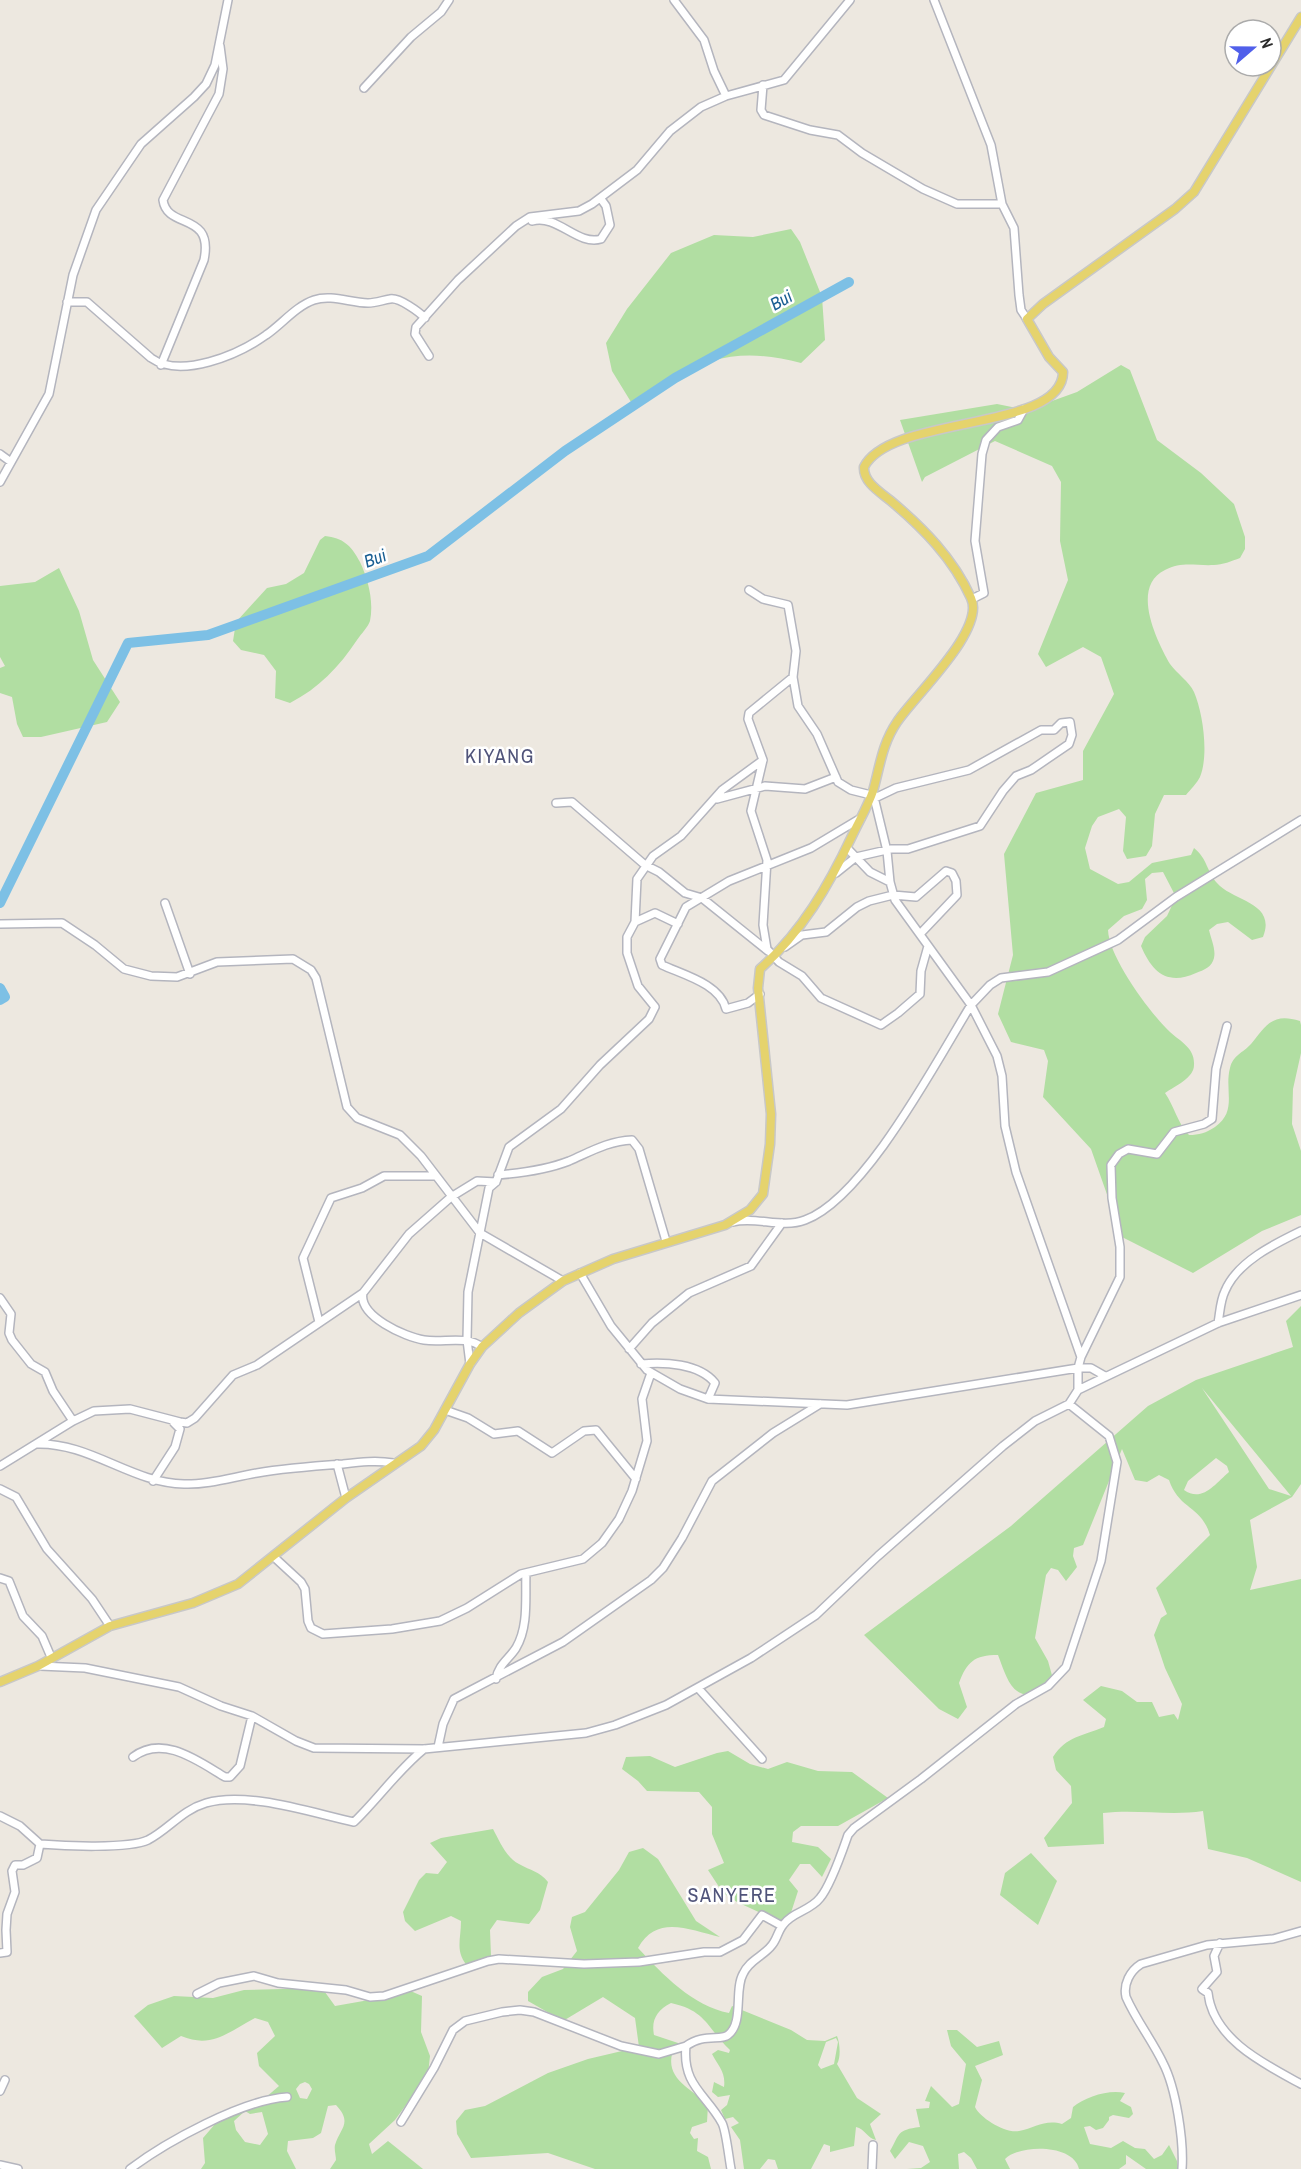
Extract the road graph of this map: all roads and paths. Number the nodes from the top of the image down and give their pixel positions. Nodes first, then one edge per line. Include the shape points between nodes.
1 (228, 0) edge
2 (448, 0) edge
3 (674, 0) edge
4 (850, 0) edge
5 (934, 0) edge
6 (1301, 17) edge
7 (219, 40) junction
8 (763, 85) junction
9 (364, 88) dead end
10 (726, 96) junction
11 (601, 199) junction
12 (1002, 204) junction
13 (516, 226) junction
14 (67, 302) junction
15 (425, 318) junction
16 (1027, 319) junction
17 (429, 356) dead end
18 (162, 365) junction
19 (1024, 409) junction
20 (0, 454) edge
21 (11, 462) junction
22 (0, 482) edge
23 (749, 590) dead end
24 (972, 599) junction
25 (793, 677) junction
26 (764, 760) junction
27 (836, 777) junction
28 (758, 787) junction
29 (873, 795) junction
30 (715, 800) junction
31 (556, 802) dead end
32 (862, 818) junction
33 (1301, 820) edge
34 (843, 828) junction
35 (853, 835) junction
36 (848, 848) junction
37 (888, 851) junction
38 (856, 857) junction
39 (645, 865) junction
40 (767, 865) junction
41 (829, 882) junction
42 (890, 882) junction
43 (893, 895) junction
44 (702, 898) junction
45 (165, 903) dead end
46 (635, 922) junction
47 (0, 924) edge
48 (678, 924) junction
49 (920, 934) junction
50 (928, 946) junction
51 (776, 955) junction
52 (190, 974) junction
53 (760, 994) junction
54 (971, 1005) junction
55 (1227, 1026) dead end
56 (435, 1176) junction
57 (497, 1179) junction
58 (451, 1197) junction
59 (782, 1223) junction
60 (725, 1225) junction
61 (1301, 1231) edge
62 (480, 1233) junction
63 (666, 1241) junction
64 (580, 1273) junction
65 (563, 1281) junction
66 (363, 1293) junction
67 (1301, 1294) edge
68 (0, 1298) edge
69 (320, 1322) junction
70 (1218, 1323) junction
71 (467, 1340) junction
72 (482, 1347) junction
73 (629, 1349) junction
74 (1081, 1357) junction
75 (470, 1364) junction
76 (641, 1364) junction
77 (1077, 1368) junction
78 (651, 1373) junction
79 (1105, 1376) junction
80 (1078, 1390) junction
81 (708, 1399) junction
82 (820, 1404) junction
83 (1069, 1404) junction
84 (445, 1410) junction
85 (73, 1421) junction
86 (172, 1421) junction
87 (26, 1449) junction
88 (393, 1463) junction
89 (337, 1464) junction
90 (0, 1466) edge
91 (636, 1479) junction
92 (153, 1481) junction
93 (0, 1489) edge
94 (346, 1498) junction
95 (275, 1558) junction
96 (526, 1573) junction
97 (0, 1578) edge
98 (110, 1626) junction
99 (51, 1657) junction
100 (38, 1666) junction
101 (496, 1679) junction
102 (0, 1682) edge
103 (698, 1688) junction
104 (252, 1716) junction
105 (438, 1747) junction
106 (424, 1749) junction
107 (133, 1757) dead end
108 (762, 1760) dead end
109 (0, 1816) edge
110 (40, 1844) junction
111 (782, 1926) junction
112 (3, 1930) edge
113 (1301, 1931) edge
114 (1220, 1943) junction
115 (0, 1953) edge
116 (197, 1994) dead end
117 (686, 2046) junction
118 (5, 2080) dead end
119 (1301, 2084) edge
120 (0, 2091) edge
121 (287, 2097) dead end
122 (401, 2122) dead end
123 (873, 2145) dead end
124 (0, 2165) edge
125 (18, 2169) edge
126 (130, 2169) edge
127 (731, 2169) edge
128 (872, 2169) edge
129 (1182, 2169) edge

1 - 7 street
2 - 9 street via 441,12 411,37
3 - 10 street via 704,40
4 - 8 street via 783,80
5 - 12 street via 991,146
6 - 16 main road via 1194,192
7 - 14 street via 215,65 206,84 171,119 150,133 96,210
7 - 18 street via 223,69 219,94 164,200 169,210 199,228 206,248
8 - 10 street
8 - 12 street via 764,115 838,135 923,189 957,204
10 - 11 street via 701,107 670,131 638,170
11 - 13 street via 579,210 540,214
11 - 13 street via 610,225 601,239 591,240 549,221
12 - 16 street via 1014,228 1021,310
13 - 15 street via 464,274
14 - 18 street via 87,302
14 - 21 street via 49,394
15 - 17 street via 415,332
15 - 18 street via 393,299 371,303 321,298 249,345 195,366
16 - 19 main road via 1049,357 1063,372 1063,381 1055,394
19 - 24 street via 1018,420 999,428 986,440 982,454 975,541 984,593
19 - 24 main road via 910,436 871,458 864,467 869,482 938,544
20 - 21 street
21 - 22 street
23 - 25 street via 763,599 788,605 796,651
24 - 29 main road via 972,618 958,645 889,736 881,753
25 - 26 street via 749,713
25 - 27 street via 798,706 817,734
26 - 28 street
26 - 30 street via 736,778
27 - 28 street via 805,789
27 - 29 street via 850,790
28 - 30 street
28 - 40 street via 751,811
29 - 32 main road
29 - 37 street
29 - 37 street via 969,770 1041,730 1054,730 1061,723 1070,722 1069,744 1016,776 980,826 908,849
30 - 39 street via 681,836
31 - 39 street via 572,802
32 - 34 street
32 - 35 main road
33 - 54 street via 1176,897 1118,940 1048,972 1001,978
34 - 35 street
34 - 40 street via 806,851
35 - 36 main road
36 - 38 street
36 - 41 main road
37 - 38 street
37 - 42 street
38 - 41 street
38 - 42 street via 870,872
39 - 44 street via 685,893
39 - 46 street via 637,879
40 - 44 street
40 - 51 street via 763,925 767,949
41 - 51 main road via 809,915
42 - 43 street
43 - 49 street
43 - 49 street via 916,897 946,871 952,873 957,895
43 - 51 street via 861,904 826,932 800,936
44 - 48 street via 687,907
44 - 51 street
45 - 52 street
46 - 48 street via 656,913
46 - 57 street via 627,937 627,953 638,986 655,1007 649,1019 561,1109 509,1147
47 - 52 street via 62,923 124,969 150,976 177,978
48 - 53 street via 660,959 662,964 713,988 726,1009 748,1003
49 - 50 street
50 - 51 street via 920,994 881,1024 821,998
50 - 54 street
51 - 53 main road via 760,969
52 - 56 street via 217,962 286,957 311,970 347,1107 357,1118 400,1135
53 - 60 main road via 771,1114 767,1173 760,1199
54 - 59 street via 872,1161 817,1216
54 - 74 street via 998,1056 1005,1126 1017,1172
55 - 74 street via 1216,1069 1212,1119 1174,1132 1157,1154 1128,1149 1111,1165 1120,1277
56 - 58 street
56 - 69 street via 384,1176 331,1198 303,1257
57 - 58 street via 477,1181
57 - 62 street via 489,1188
57 - 63 street via 632,1140 639,1149
58 - 62 street
58 - 66 street via 410,1234
59 - 60 street via 738,1221
59 - 73 street via 751,1266 690,1293 652,1323
60 - 63 main road
61 - 70 street via 1234,1274 1224,1293
62 - 65 street
62 - 71 street via 470,1277
63 - 64 main road
64 - 65 main road
64 - 73 street
65 - 72 main road
66 - 69 street
66 - 71 street via 363,1303 371,1313 399,1332 426,1340
67 - 70 street
68 - 85 street via 11,1314 12,1340 31,1365 45,1372 52,1391
69 - 86 street via 257,1365 233,1375 195,1418 187,1423
70 - 79 street
71 - 72 street
71 - 75 street
72 - 75 main road
73 - 76 street
74 - 77 street
75 - 84 main road
76 - 78 street
76 - 81 street via 682,1365 706,1376 715,1383
77 - 79 street via 1091,1368
77 - 80 street
77 - 82 street via 877,1401
78 - 81 street
78 - 91 street via 642,1399 647,1441
79 - 80 street
80 - 83 street
81 - 82 street
82 - 101 street via 773,1433 712,1481 663,1568 651,1580 563,1642
83 - 103 street via 1035,1421 1003,1446 816,1616
83 - 111 street via 1109,1436 1117,1462 1101,1561 1066,1667 1048,1686 1016,1704 854,1828 820,1898
84 - 88 main road via 423,1443
84 - 91 street via 494,1434 518,1431 552,1454 584,1431 596,1430
85 - 86 street via 94,1411 130,1409
85 - 87 street
86 - 92 street via 180,1428 178,1438
87 - 90 street
87 - 92 street via 33,1444 53,1443 74,1448
88 - 89 street via 380,1460
88 - 94 main road
89 - 92 street via 187,1484
89 - 94 street
91 - 96 street via 619,1519 590,1555 559,1567
93 - 98 street via 16,1497 47,1549 92,1599
94 - 95 main road
95 - 96 street via 301,1582 308,1621 316,1633 322,1634 440,1621
95 - 98 main road via 220,1593
96 - 101 street via 522,1634 498,1669
97 - 99 street via 9,1581 23,1616 42,1636
98 - 99 main road
99 - 100 main road
100 - 102 main road
100 - 104 street via 85,1668 179,1687
101 - 105 street via 454,1699
103 - 105 street via 666,1705 586,1733
103 - 108 street
104 - 106 street via 314,1748
104 - 107 street via 240,1766 230,1777 174,1751 149,1748
105 - 106 street
106 - 110 street via 354,1822 273,1804 207,1803 183,1812 148,1840 71,1846
109 - 110 street via 20,1826
110 - 112 street via 37,1858 15,1865 12,1870 15,1892
111 - 116 street via 762,1915 743,1940 720,1952 678,1954 639,1962 584,1964 499,1959 384,1996 278,1983 254,1976 219,1983
111 - 117 street via 772,1946 750,1963 742,1975 731,2034 705,2037
112 - 115 street via 7,1952
113 - 114 street via 1273,1939
114 - 119 street via 1214,1956 1217,1972 1202,1989 1208,1993 1209,2007 1228,2034 1254,2058
114 - 129 street via 1141,1964 1132,1970 1125,1989 1165,2066 1175,2103
117 - 122 street via 659,2054 631,2048 520,2010 476,2019 453,2030
117 - 127 street via 684,2061 693,2087 724,2127
118 - 120 street
121 - 126 street via 269,2098 200,2127 153,2151
123 - 128 street
124 - 125 street

